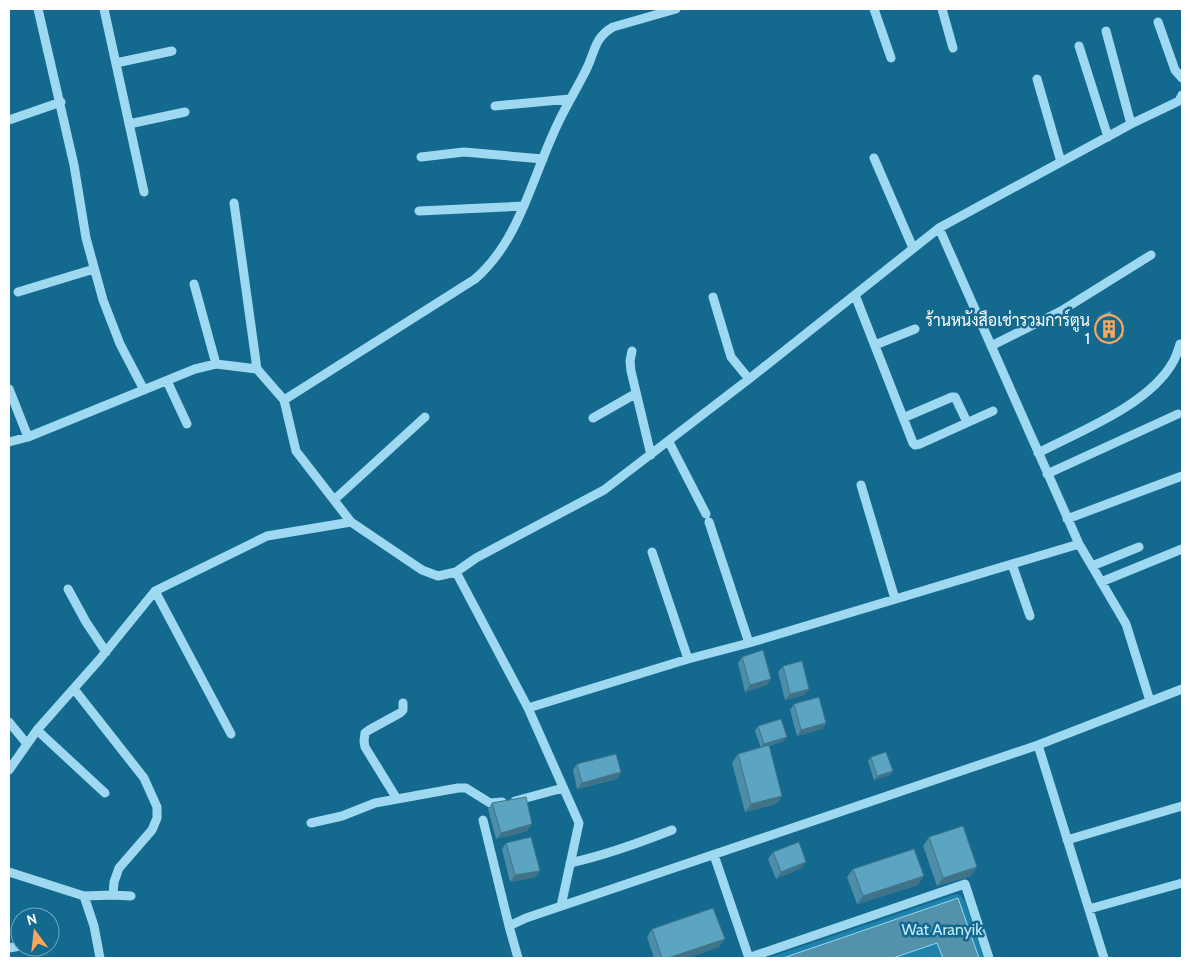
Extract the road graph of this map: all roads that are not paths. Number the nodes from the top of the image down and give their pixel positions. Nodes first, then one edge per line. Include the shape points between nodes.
1 (38, 9) edge
2 (104, 9) edge
3 (676, 9) edge
4 (874, 9) edge
5 (942, 9) edge
6 (666, 10) edge
7 (1158, 22) dead end
8 (1106, 31) dead end
9 (1079, 46) dead end
10 (953, 48) dead end
11 (172, 51) dead end
12 (891, 58) dead end
13 (116, 63) junction
14 (1182, 78) edge
15 (1037, 79) dead end
16 (1182, 95) edge
17 (570, 99) junction
18 (61, 102) junction
19 (495, 106) dead end
20 (185, 112) dead end
21 (9, 120) edge
22 (129, 124) junction
23 (1131, 124) junction
24 (1108, 137) junction
25 (420, 157) dead end
26 (874, 158) dead end
27 (543, 159) junction
28 (1061, 162) junction
29 (144, 192) dead end
30 (234, 203) dead end
31 (524, 206) junction
32 (419, 211) dead end
33 (939, 228) junction
34 (913, 248) junction
35 (1152, 255) dead end
36 (94, 270) junction
37 (194, 284) dead end
38 (18, 292) dead end
39 (855, 295) junction
40 (713, 297) dead end
41 (915, 329) dead end
42 (1180, 344) dead end
43 (875, 345) junction
44 (991, 346) junction
45 (632, 351) dead end
46 (216, 364) junction
47 (257, 369) junction
48 (749, 379) junction
49 (167, 381) junction
50 (9, 389) edge
51 (144, 390) junction
52 (635, 394) junction
53 (284, 400) junction
54 (993, 411) dead end
55 (1178, 414) dead end
56 (425, 417) dead end
57 (593, 418) dead end
58 (903, 418) junction
59 (967, 422) junction
60 (187, 424) dead end
61 (28, 436) junction
62 (9, 442) edge
63 (669, 442) junction
64 (1038, 453) junction
65 (650, 455) junction
66 (1047, 474) junction
67 (1182, 476) edge
68 (861, 484) dead end
69 (334, 500) junction
70 (1067, 518) junction
71 (351, 522) junction
72 (1079, 544) junction
73 (1140, 548) dead end
74 (1182, 549) edge
75 (652, 552) dead end
76 (1012, 564) junction
77 (1092, 566) junction
78 (456, 572) junction
79 (1101, 582) junction
80 (68, 589) dead end
81 (155, 591) junction
82 (895, 599) junction
83 (1030, 616) dead end
84 (749, 643) junction
85 (106, 652) junction
86 (688, 659) junction
87 (74, 689) junction
88 (1182, 689) edge
89 (1150, 702) junction
90 (403, 703) dead end
91 (528, 708) junction
92 (9, 722) edge
93 (37, 730) junction
94 (231, 734) dead end
95 (27, 744) junction
96 (1038, 744) junction
97 (9, 770) edge
98 (563, 788) junction
99 (105, 792) dead end
100 (397, 799) junction
101 (1182, 806) edge
102 (483, 820) dead end
103 (311, 823) dead end
104 (672, 830) dead end
105 (1067, 840) junction
106 (714, 855) junction
107 (570, 863) junction
108 (9, 872) edge
109 (1182, 883) edge
110 (112, 895) junction
111 (84, 896) junction
112 (131, 896) dead end
113 (561, 906) junction
114 (1089, 909) junction
115 (509, 926) junction
116 (100, 958) edge
117 (518, 958) edge
118 (749, 958) edge
119 (989, 958) edge
120 (1104, 958) edge

1 - 18 street
2 - 13 street
3 - 6 street
4 - 12 street
5 - 10 street
6 - 17 street via 604,32
7 - 14 street via 1175,70
8 - 23 street
9 - 24 street
11 - 13 street
13 - 22 street
15 - 28 street
16 - 23 street via 1179,101
17 - 19 street
17 - 27 street
18 - 21 street
18 - 36 street
20 - 22 street
22 - 29 street
23 - 24 street
24 - 28 street
25 - 27 street via 464,152
26 - 34 street
27 - 31 street
28 - 33 street
30 - 47 street
31 - 32 street
31 - 53 street via 502,250 475,279
33 - 34 street
33 - 44 street
34 - 39 street
35 - 44 street via 1062,311
36 - 38 street
36 - 51 street via 120,344
37 - 46 street
39 - 43 street
39 - 48 street
40 - 48 street via 731,357
41 - 43 street
42 - 64 street via 1174,362 1148,393 1125,409
43 - 58 street
44 - 64 street
45 - 52 street via 630,361
46 - 47 street
46 - 49 street
47 - 53 street
48 - 63 street
49 - 51 street
49 - 60 street
50 - 61 street
51 - 61 street
52 - 57 street
52 - 65 street
53 - 69 street via 296,451
54 - 59 street
55 - 66 street
56 - 69 street
58 - 59 street via 955,397
58 - 59 street via 915,445
61 - 62 street
63 - 65 street
63 - 84 street via 708,518
64 - 66 street
65 - 78 street via 604,490 476,558
66 - 70 street
67 - 70 street
68 - 82 street
69 - 71 street
70 - 72 street
71 - 78 street via 422,570 438,576
71 - 81 street via 267,536
72 - 76 street
72 - 77 street
73 - 77 street
74 - 79 street
75 - 86 street
76 - 82 street
76 - 83 street
77 - 79 street
78 - 91 street
79 - 89 street via 1126,624
80 - 85 street
81 - 85 street
81 - 94 street
82 - 84 street
84 - 86 street
85 - 87 street
86 - 91 street
87 - 93 street
87 - 110 street via 144,778 157,807 158,818 152,830 119,868
88 - 89 street
89 - 96 street
90 - 100 street via 400,713 365,733 364,741
91 - 98 street
92 - 95 street
93 - 95 street
93 - 99 street
95 - 97 street
96 - 105 street
96 - 106 street
98 - 100 street via 519,801 490,803 466,788
98 - 107 street via 579,823
100 - 103 street
101 - 105 street
102 - 115 street
104 - 107 street via 632,846
105 - 114 street
106 - 113 street
106 - 118 street
107 - 113 street
108 - 111 street
109 - 114 street
110 - 111 street
110 - 112 street
111 - 116 street
113 - 115 street
114 - 120 street
115 - 117 street
118 - 119 street via 965,884

